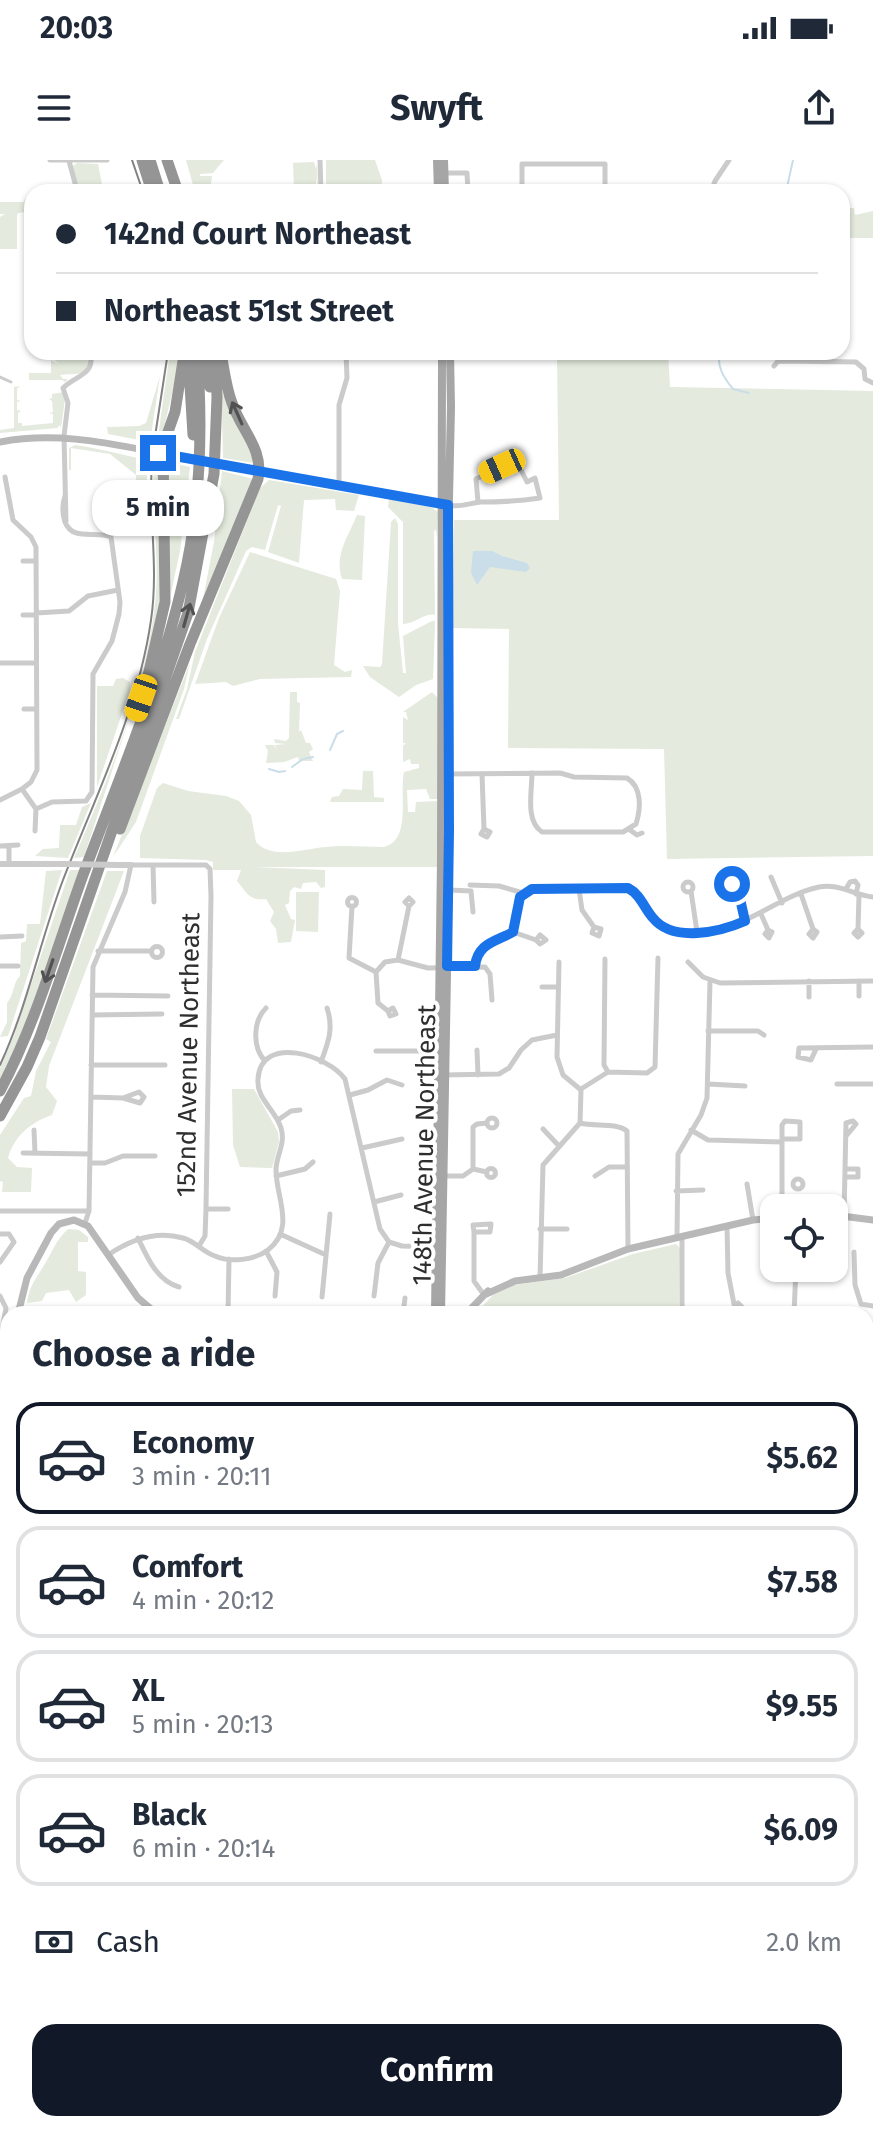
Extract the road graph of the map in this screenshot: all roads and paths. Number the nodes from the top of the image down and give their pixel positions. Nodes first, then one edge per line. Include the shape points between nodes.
1 (50, 160) edge
2 (69, 160) edge
3 (107, 160) edge
4 (142, 160) edge
5 (150, 160) edge
6 (164, 160) edge
7 (320, 160) edge
8 (437, 160) edge
9 (444, 160) edge
10 (729, 160) edge
11 (444, 173) junction
12 (75, 184) edge
13 (150, 184) edge
14 (158, 184) edge
15 (169, 184) edge
16 (174, 184) edge
17 (321, 184) edge
18 (438, 184) edge
19 (445, 184) edge
20 (468, 184) edge
21 (522, 184) edge
22 (605, 184) edge
23 (714, 184) edge
24 (92, 360) edge
25 (184, 360) edge
26 (186, 360) edge
27 (197, 360) edge
28 (207, 360) edge
29 (215, 360) edge
30 (223, 360) edge
31 (346, 360) edge
32 (442, 360) edge
33 (450, 360) edge
34 (774, 366) dead end
35 (0, 377) edge
36 (11, 382) dead end
37 (873, 383) edge
38 (64, 436) junction
39 (0, 442) edge
40 (163, 454) junction
41 (259, 472) junction
42 (5, 475) edge
43 (339, 485) junction
44 (478, 502) junction
45 (445, 504) junction
46 (205, 523) junction
47 (23, 561) dead end
48 (36, 561) junction
49 (118, 590) junction
50 (36, 614) junction
51 (23, 615) dead end
52 (0, 663) edge
53 (35, 663) junction
54 (148, 676) junction
55 (24, 709) dead end
56 (36, 709) junction
57 (532, 773) junction
58 (445, 774) junction
59 (482, 774) junction
60 (22, 789) junction
61 (0, 800) edge
62 (36, 809) junction
63 (634, 826) junction
64 (484, 829) dead end
65 (35, 831) dead end
66 (642, 833) dead end
67 (18, 845) dead end
68 (0, 846) edge
69 (9, 846) junction
70 (90, 856) junction
71 (0, 864) edge
72 (9, 864) junction
73 (131, 865) junction
74 (153, 865) junction
75 (99, 874) junction
76 (771, 877) dead end
77 (470, 885) dead end
78 (579, 889) junction
79 (846, 889) junction
80 (449, 890) junction
81 (738, 890) dead end
82 (691, 891) dead end
83 (523, 893) junction
84 (801, 894) junction
85 (857, 895) junction
86 (873, 897) edge
87 (154, 902) dead end
88 (782, 903) junction
89 (352, 906) dead end
90 (409, 906) dead end
91 (473, 912) dead end
92 (761, 914) junction
93 (745, 921) junction
94 (594, 927) dead end
95 (813, 929) dead end
96 (858, 929) dead end
97 (768, 930) dead end
98 (513, 932) junction
99 (697, 932) junction
100 (22, 936) dead end
101 (0, 937) edge
102 (536, 940) dead end
103 (98, 951) junction
104 (151, 951) dead end
105 (658, 958) dead end
106 (605, 959) dead end
107 (398, 960) junction
108 (559, 962) dead end
109 (688, 962) dead end
110 (0, 966) edge
111 (18, 966) dead end
112 (475, 966) junction
113 (443, 967) junction
114 (376, 972) junction
115 (710, 981) junction
116 (809, 981) junction
117 (859, 981) junction
118 (873, 981) edge
119 (542, 987) dead end
120 (558, 987) junction
121 (92, 995) junction
122 (168, 996) dead end
123 (859, 996) dead end
124 (809, 997) dead end
125 (492, 1000) dead end
126 (266, 1008) dead end
127 (327, 1008) dead end
128 (388, 1011) dead end
129 (162, 1014) dead end
130 (92, 1015) junction
131 (708, 1031) junction
132 (557, 1035) junction
133 (764, 1035) dead end
134 (873, 1047) edge
135 (816, 1049) dead end
136 (477, 1050) dead end
137 (376, 1051) dead end
138 (438, 1051) junction
139 (265, 1061) junction
140 (321, 1062) junction
141 (91, 1065) junction
142 (165, 1065) dead end
143 (608, 1072) junction
144 (442, 1075) junction
145 (478, 1075) junction
146 (708, 1084) junction
147 (837, 1084) dead end
148 (873, 1084) edge
149 (402, 1085) dead end
150 (745, 1086) dead end
151 (581, 1090) junction
152 (0, 1091) edge
153 (350, 1095) junction
154 (91, 1097) junction
155 (123, 1098) dead end
156 (300, 1110) dead end
157 (0, 1116) edge
158 (278, 1120) junction
159 (487, 1123) dead end
160 (580, 1123) junction
161 (543, 1129) dead end
162 (34, 1130) dead end
163 (691, 1130) junction
164 (847, 1135) dead end
165 (402, 1139) dead end
166 (782, 1140) junction
167 (560, 1146) junction
168 (362, 1148) junction
169 (23, 1153) dead end
170 (35, 1153) junction
171 (90, 1154) junction
172 (155, 1156) dead end
173 (313, 1162) dead end
174 (90, 1163) junction
175 (627, 1167) junction
176 (473, 1169) junction
177 (846, 1169) junction
178 (487, 1172) dead end
179 (276, 1176) junction
180 (440, 1176) junction
181 (595, 1176) dead end
182 (846, 1177) junction
183 (747, 1184) dead end
184 (793, 1184) dead end
185 (782, 1185) junction
186 (703, 1190) dead end
187 (676, 1191) junction
188 (782, 1194) edge
189 (845, 1194) edge
190 (401, 1195) dead end
191 (374, 1202) junction
192 (206, 1209) junction
193 (228, 1209) dead end
194 (0, 1211) edge
195 (89, 1211) junction
196 (330, 1214) dead end
197 (848, 1217) edge
198 (760, 1219) edge
199 (753, 1220) junction
200 (873, 1220) edge
201 (85, 1223) junction
202 (727, 1226) junction
203 (540, 1229) junction
204 (567, 1229) dead end
205 (474, 1232) dead end
206 (0, 1234) edge
207 (280, 1234) junction
208 (680, 1237) junction
209 (138, 1238) junction
210 (389, 1242) junction
211 (199, 1246) junction
212 (439, 1247) junction
213 (628, 1249) junction
214 (266, 1251) junction
215 (854, 1252) dead end
216 (108, 1255) junction
217 (326, 1255) junction
218 (229, 1259) junction
219 (0, 1262) edge
220 (540, 1277) junction
221 (795, 1282) edge
222 (179, 1287) dead end
223 (484, 1295) junction
224 (275, 1296) dead end
225 (374, 1296) dead end
226 (322, 1297) dead end
227 (405, 1298) dead end
228 (20, 1306) edge
229 (148, 1306) edge
230 (228, 1306) edge
231 (404, 1306) edge
232 (440, 1306) edge
233 (474, 1306) edge
234 (682, 1306) edge
235 (743, 1306) edge
236 (794, 1306) edge
237 (873, 1306) edge

1 - 2 street
2 - 3 street
2 - 12 street
4 - 13 highway
5 - 14 highway
6 - 15 highway
6 - 16 highway
7 - 17 street
8 - 18 main road
9 - 11 main road
10 - 23 street
11 - 19 main road
11 - 20 street via 467,173
21 - 22 street via 522,164 605,164
24 - 38 street via 89,371 63,388 68,403
25 - 40 highway
26 - 54 highway via 193,430 188,513 169,611
27 - 70 highway via 198,483 184,579 161,660
28 - 46 highway via 211,430
29 - 46 highway via 214,474
41 -> 30 highway via 258,452 238,417
31 - 43 street via 339,405
32 - 45 main road, 148th Avenue Northeast
33 - 45 main road, 148th Avenue Northeast
34 - 37 street via 778,361 856,362
35 - 36 street
38 - 39 main road
38 - 40 main road
38 - 49 street via 65,522 79,534 111,537
40 - 41 main road, bridge
40 - 54 highway via 165,602
41 - 43 main road
41 - 75 highway
42 - 48 street via 13,520 34,541
43 - 45 main road
44 - 44 street via 476,479 516,460 527,482 535,478 540,498
44 - 45 street
45 - 58 main road, 148th Avenue Northeast
75 -> 46 highway via 188,613
47 - 48 street
48 - 50 street
49 - 50 street via 88,596 69,611
49 - 62 street via 119,614 92,682 92,792 86,801 52,802
50 - 51 street
50 - 53 street
52 - 53 street
53 - 56 street
54 - 70 highway
55 - 56 street
56 - 60 street via 37,770
57 - 59 street
57 - 63 street via 627,778 638,790
57 - 63 street via 532,818 538,829 549,833
58 - 59 street
58 - 80 main road, 148th Avenue Northeast
58 - 113 main road, 148th Avenue Northeast
59 - 64 street
60 - 61 street
60 - 62 street
62 - 65 street
63 - 66 street
67 - 69 street
68 - 69 street
69 - 72 street
70 -> 152 highway via 26,1035
71 - 72 street
72 - 73 street, bridge
73 - 74 street
73 - 103 street via 125,892
74 - 87 street
74 - 192 street, 152nd Avenue Northeast via 210,869
75 - 157 highway via 40,1037
76 - 88 street
77 - 83 street
78 - 83 street
78 - 94 street via 582,910
78 - 99 street via 628,888 659,924
79 - 84 street via 824,886
79 - 85 street
79 - 85 street via 855,881
80 - 91 street via 471,891
80 - 113 main road, 148th Avenue Northeast
81 - 93 street
82 - 99 street
83 - 98 street
84 - 88 street
84 - 95 street
85 - 86 street
85 - 96 street
88 - 92 street
89 - 114 street via 348,955
90 - 107 street
92 - 93 street
92 - 97 street
93 - 99 street
98 - 102 street
98 - 112 street via 483,946
100 - 101 street
103 - 104 street
103 - 121 street
105 - 143 street via 653,1073
106 - 143 street
107 - 113 street
107 - 114 street via 385,962
108 - 120 street
109 - 115 street
110 - 111 street
112 - 113 street
112 - 125 street via 490,974
113 - 138 main road, 148th Avenue Northeast
113 - 144 main road, 148th Avenue Northeast
114 - 128 street via 378,1003
115 - 116 street
115 - 131 street
116 - 117 street
116 - 124 street
117 - 118 street
117 - 123 street
119 - 120 street
120 - 132 street
121 - 122 street
121 - 130 street
126 - 139 street via 259,1015 256,1034
127 - 140 street via 330,1038
129 - 130 street
130 - 141 street
131 - 133 street
131 - 146 street
132 - 145 street via 532,1040 504,1071
132 - 151 street via 563,1075
134 - 135 street
136 - 145 street
137 - 138 street
138 - 144 main road, 148th Avenue Northeast
139 - 140 street via 286,1051
139 - 158 street via 258,1089
140 - 153 street via 341,1074
141 - 142 street
141 - 154 street
143 - 151 street
144 - 145 street
144 - 180 main road, 148th Avenue Northeast
146 - 150 street
146 - 163 street via 704,1108
147 - 148 street
149 - 153 street via 387,1080
151 - 160 street
153 - 168 street
154 - 155 street
154 - 171 street
156 - 158 street
158 - 179 street via 283,1140
159 - 176 street via 474,1125
160 - 167 street
160 - 175 street via 625,1128
161 - 167 street
162 - 170 street
163 - 166 street via 708,1140
163 - 187 street via 678,1154
164 - 177 street
165 - 168 street
166 - 166 street via 783,1122 800,1122 800,1139
166 - 185 street
167 - 203 street via 543,1165
168 - 191 street
169 - 170 street
170 - 171 street
171 - 174 street
172 - 174 street
173 - 179 street
174 - 195 street
175 - 181 street via 609,1167
175 - 213 street
176 - 178 street
176 - 180 street via 463,1176
177 - 182 street
177 - 182 street via 858,1169 858,1177
179 - 207 street via 284,1215
180 - 212 main road, 148th Avenue Northeast
182 - 189 street
183 - 199 street
184 - 185 street
185 - 188 street
186 - 187 street
187 - 208 street
190 - 191 street
191 - 210 street
192 - 193 street
192 - 211 street, 152nd Avenue Northeast via 205,1236
194 - 195 street
195 - 201 street
196 - 217 street
197 - 200 main road
198 - 199 main road
199 - 202 main road
201 - 216 main road
201 - 228 main road via 70,1220 54,1229 27,1278
202 - 208 main road
202 - 235 street via 734,1304
203 - 204 street
203 - 220 street
205 - 223 street via 473,1275
206 - 219 street via 9,1234 14,1242
207 - 214 street
207 - 217 street
208 - 213 main road
208 - 234 street
209 - 211 street via 182,1237
209 - 216 street
209 - 222 street via 164,1280
210 - 212 street
210 - 225 street via 378,1263
211 - 218 street
212 - 232 main road, 148th Avenue Northeast
213 - 220 main road
214 - 218 street
214 - 224 street via 277,1272
215 - 237 street via 856,1295 861,1304
216 - 229 main road
217 - 226 street
218 - 230 street
220 - 223 main road via 502,1282
221 - 236 street
223 - 233 main road
227 - 231 street

